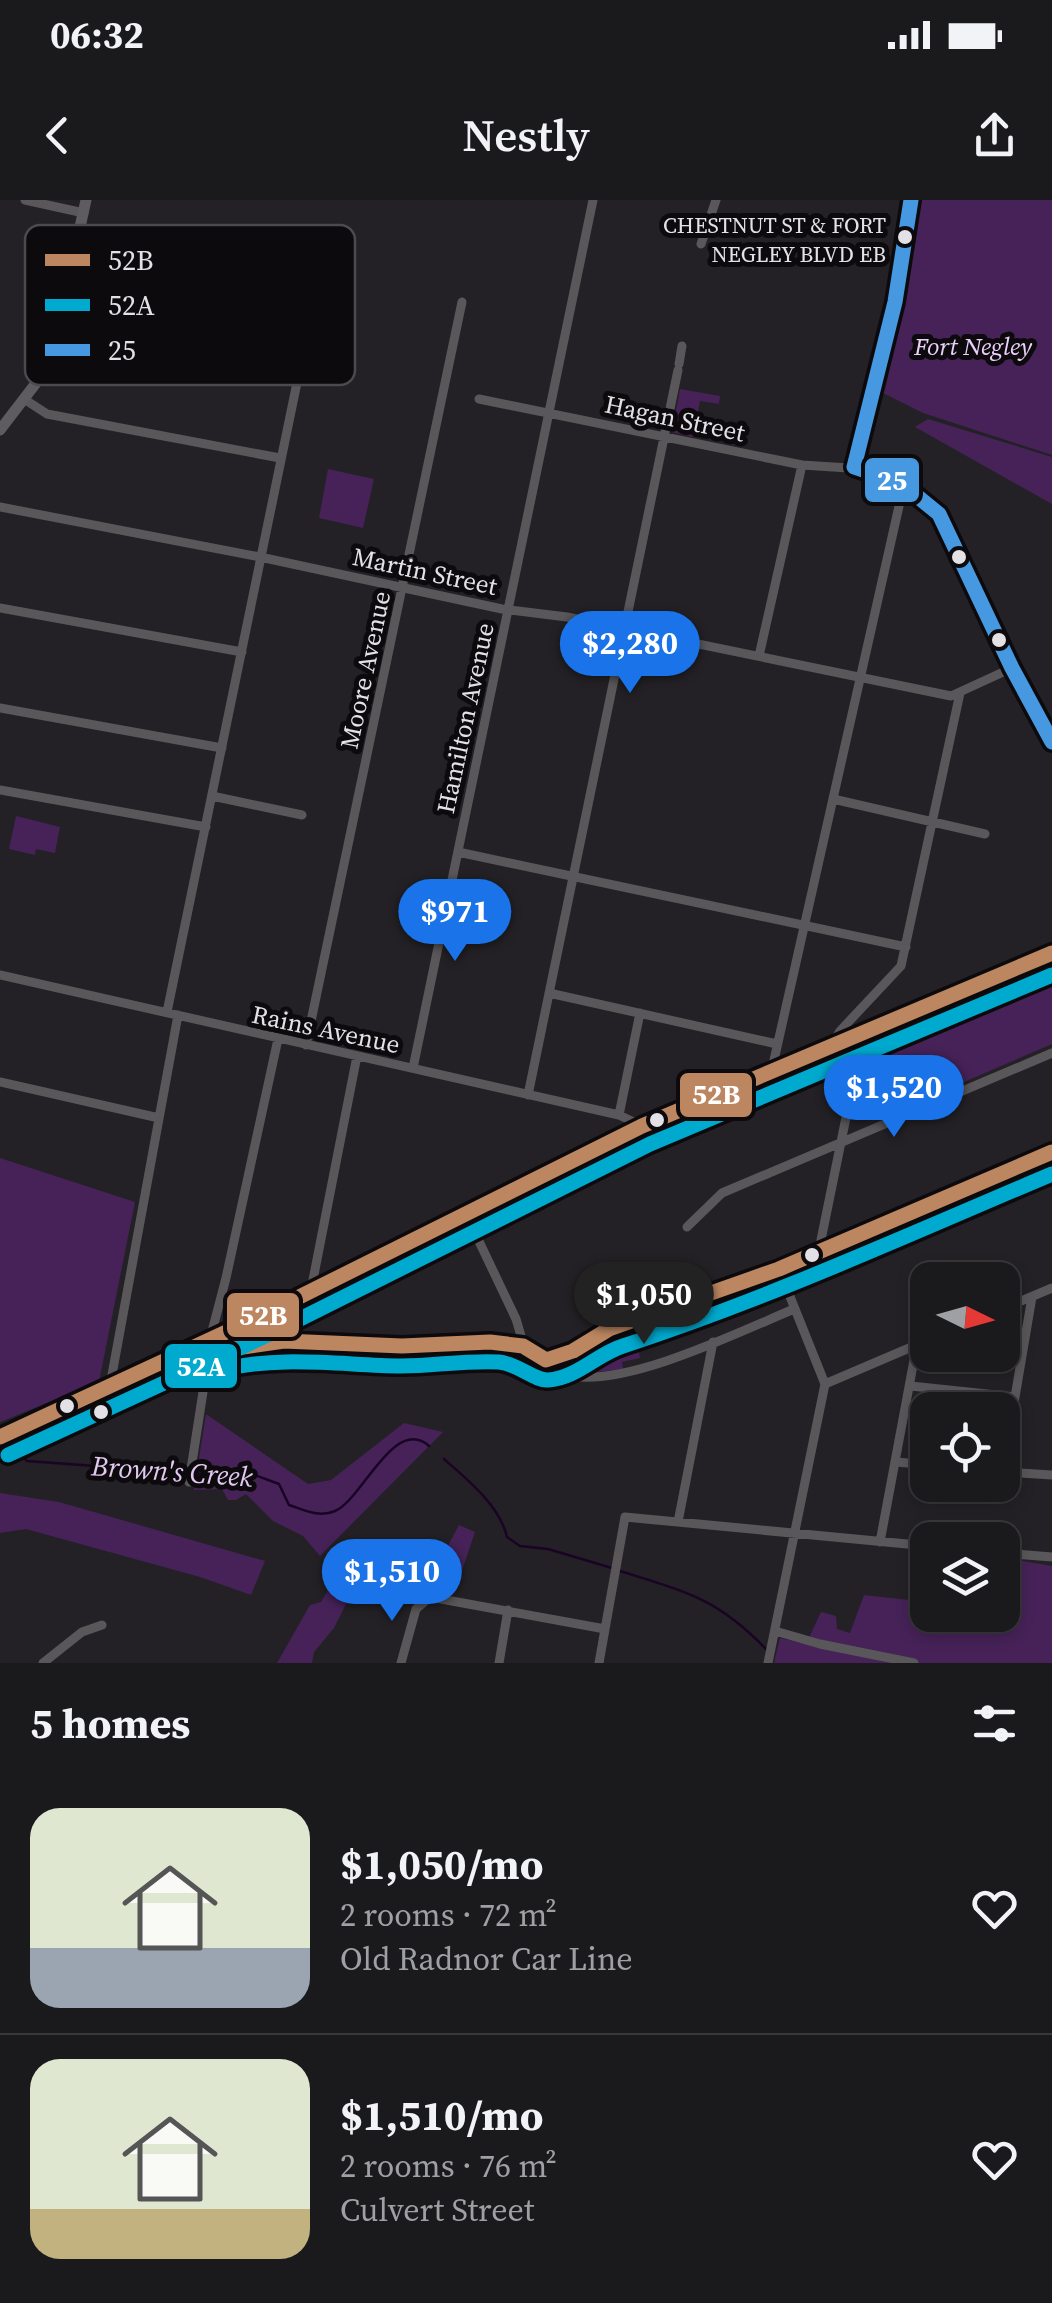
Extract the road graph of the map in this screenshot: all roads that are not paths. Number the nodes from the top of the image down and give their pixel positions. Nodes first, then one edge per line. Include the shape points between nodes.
1 (25, 200) edge
2 (592, 200) edge
3 (716, 200) edge
4 (911, 200) edge
5 (85, 206) edge
6 (701, 244) dead end
7 (462, 302) dead end
8 (682, 346) dead end
9 (34, 385) edge
10 (296, 385) edge
11 (24, 399) junction
12 (484, 400) dead end
13 (551, 414) junction
14 (0, 430) edge
15 (664, 436) junction
16 (280, 458) junction
17 (802, 465) junction
18 (854, 467) junction
19 (904, 484) junction
20 (0, 507) edge
21 (260, 557) junction
22 (402, 588) junction
23 (0, 608) edge
24 (509, 608) junction
25 (624, 629) junction
26 (242, 652) junction
27 (759, 656) junction
28 (1012, 668) junction
29 (860, 677) junction
30 (960, 693) junction
31 (0, 708) edge
32 (1052, 742) edge
33 (222, 748) junction
34 (0, 790) edge
35 (212, 796) junction
36 (833, 799) junction
37 (302, 815) dead end
38 (934, 823) junction
39 (206, 827) junction
40 (986, 834) dead end
41 (458, 852) junction
42 (573, 877) junction
43 (805, 926) junction
44 (906, 947) junction
45 (1052, 953) edge
46 (0, 975) edge
47 (549, 993) junction
48 (640, 1013) junction
49 (173, 1014) junction
50 (857, 1036) junction
51 (278, 1039) junction
52 (777, 1044) junction
53 (306, 1045) junction
54 (832, 1046) junction
55 (1052, 1054) edge
56 (357, 1056) junction
57 (413, 1068) junction
58 (772, 1069) junction
59 (0, 1082) edge
60 (528, 1095) junction
61 (619, 1115) junction
62 (160, 1118) junction
63 (642, 1126) junction
64 (842, 1141) junction
65 (1052, 1152) edge
66 (466, 1214) junction
67 (687, 1227) dead end
68 (824, 1248) junction
69 (778, 1269) junction
70 (1052, 1288) edge
71 (310, 1290) junction
72 (1032, 1297) junction
73 (1020, 1302) edge
74 (794, 1308) junction
75 (264, 1315) junction
76 (212, 1339) junction
77 (269, 1342) junction
78 (712, 1342) junction
79 (527, 1347) joint
80 (910, 1347) edge
81 (207, 1354) junction
82 (544, 1358) joint
83 (914, 1372) edge
84 (825, 1384) junction
85 (109, 1386) junction
86 (911, 1386) junction
87 (962, 1392) edge
88 (1015, 1392) edge
89 (110, 1400) junction
90 (16, 1436) junction
91 (0, 1437) edge
92 (1, 1448) edge
93 (897, 1462) junction
94 (910, 1463) edge
95 (1020, 1473) edge
96 (1052, 1475) edge
97 (190, 1476) dead end
98 (678, 1522) junction
99 (794, 1534) junction
100 (880, 1542) junction
101 (910, 1544) edge
102 (1020, 1554) edge
103 (1052, 1557) edge
104 (508, 1610) junction
105 (102, 1625) dead end
106 (605, 1629) junction
107 (775, 1630) junction
108 (768, 1662) edge
109 (44, 1663) edge
110 (400, 1663) edge
111 (499, 1663) edge
112 (599, 1663) edge
113 (914, 1663) edge

1 - 5 street
2 - 13 street, Hamilton Avenue
3 - 6 street
4 - 18 street via 900,281
7 - 22 street, Moore Avenue
8 - 15 street
9 - 11 main road
10 - 16 street
11 - 14 main road
11 - 16 street via 47,414
12 - 13 street, Hagan Street
13 - 15 street, Hagan Street
13 - 24 street, Hamilton Avenue
15 - 17 street, Hagan Street
15 - 25 street
16 - 21 street
17 - 18 street, Hagan Street
17 - 27 street
18 - 19 street, Hagan Street
19 - 28 street via 944,523
19 - 29 street
20 - 21 street, Martin Street
21 - 22 street, Martin Street
21 - 26 street
22 - 24 street, Martin Street
22 - 53 street, Moore Avenue
23 - 26 street
24 - 25 street, Martin Street
24 - 41 street, Hamilton Avenue
25 - 27 street, Martin Street
25 - 42 street
26 - 33 street
27 - 29 street, Martin Street
28 - 30 street
28 - 32 street
29 - 30 street, Martin Street
29 - 36 street
30 - 38 street
31 - 33 street
33 - 35 street
34 - 39 street
35 - 37 street
35 - 39 street
36 - 38 street
36 - 43 street
38 - 40 street
38 - 44 street
39 - 49 street
41 - 42 street
41 - 57 street, Hamilton Avenue
42 - 43 street
42 - 47 street
43 - 44 street
43 - 52 street
44 - 54 street via 898,971
45 - 50 main road
46 - 49 street, Rains Avenue
47 - 48 street
47 - 60 street
48 - 52 street
48 - 61 street
49 - 51 street, Rains Avenue
49 - 62 street
50 - 54 main road
50 - 64 street
51 - 53 street, Rains Avenue
51 - 76 street
52 - 58 street
53 - 56 street, Rains Avenue
54 - 58 main road
55 - 64 street
56 - 57 street, Rains Avenue
56 - 71 street
57 - 60 street, Rains Avenue
58 - 63 main road
59 - 62 street
60 - 61 street, Rains Avenue
61 - 63 street, Rains Avenue
62 - 85 street
63 - 66 main road
64 - 67 street via 722,1193
64 - 68 street
65 - 68 main road
66 - 71 main road
66 - 79 street
68 - 69 main road
69 - 74 street
69 - 82 main road
70 - 72 street
71 - 75 main road
72 - 73 street
72 - 88 street
74 - 78 street
74 - 84 street
75 - 76 main road
75 - 77 main road via 256,1330
76 - 81 street
76 - 85 main road
77 - 79 main road
77 - 81 main road
78 - 82 street via 640,1369 596,1377 562,1374
78 - 98 street
80 - 84 street
81 - 89 main road
81 - 97 street
83 - 86 street
84 - 99 street
85 - 89 street
85 - 90 main road
86 - 87 street
86 - 93 street
89 - 90 main road
90 - 91 main road
90 - 92 main road
93 - 94 street
93 - 100 street
95 - 96 street
98 - 99 street
98 - 106 street via 626,1517
99 - 100 street
99 - 107 street
100 - 101 street
102 - 103 street
104 - 106 street
104 - 110 street via 434,1596 420,1604
104 - 111 street
105 - 109 street via 82,1632
106 - 112 street
107 - 108 street
107 - 113 street

